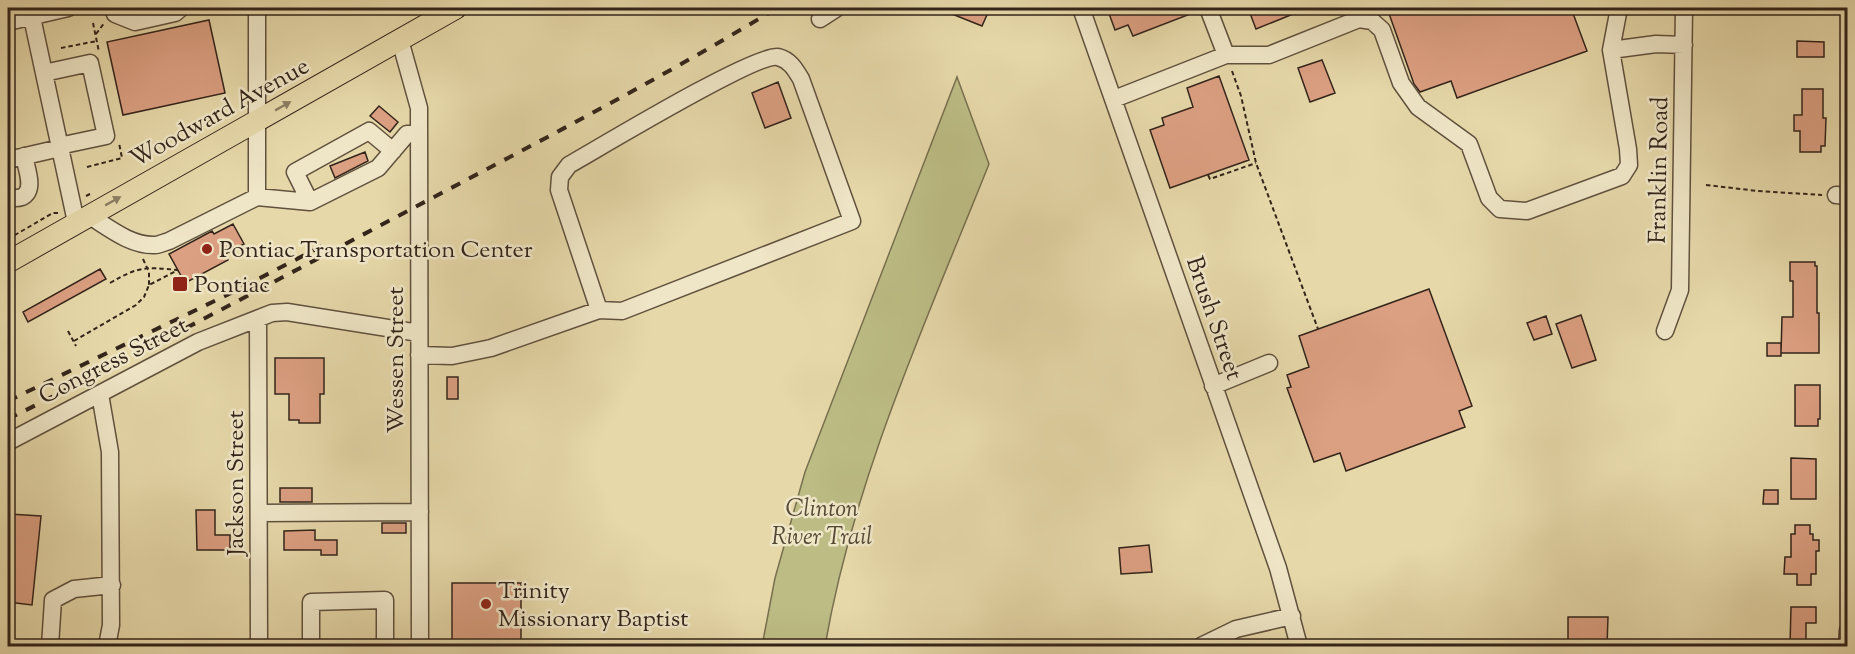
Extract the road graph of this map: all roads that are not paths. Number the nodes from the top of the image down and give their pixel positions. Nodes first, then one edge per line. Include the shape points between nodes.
1 (68, 8) edge
2 (181, 8) edge
3 (257, 8) edge
4 (456, 8) edge
5 (837, 8) edge
6 (1081, 8) edge
7 (1208, 8) edge
8 (1619, 8) edge
9 (1684, 8) edge
10 (31, 12) edge
11 (110, 14) edge
12 (820, 19) dead end
13 (8, 22) edge
14 (400, 40) junction
15 (1684, 45) junction
16 (1611, 50) junction
17 (1226, 55) junction
18 (44, 73) junction
19 (1114, 99) junction
20 (257, 121) junction
21 (419, 134) junction
22 (59, 147) junction
23 (393, 151) junction
24 (16, 158) edge
25 (8, 196) edge
26 (257, 197) junction
27 (310, 202) junction
28 (73, 217) junction
29 (8, 262) edge
30 (599, 310) junction
31 (258, 319) junction
32 (1665, 331) dead end
33 (419, 333) junction
34 (419, 355) junction
35 (1269, 363) dead end
36 (1213, 386) junction
37 (100, 394) junction
38 (8, 442) edge
39 (420, 512) junction
40 (259, 513) junction
41 (111, 585) junction
42 (1292, 616) junction
43 (1848, 630) edge
44 (50, 646) edge
45 (107, 646) edge
46 (259, 646) edge
47 (311, 646) edge
48 (385, 646) edge
49 (420, 646) edge
50 (1201, 646) edge
51 (1299, 646) edge
52 (1847, 646) edge

1 - 10 street
2 - 11 street via 176,13 135,22
3 - 20 street
4 - 14 main road, Woodward Avenue
5 - 12 street
6 - 19 street, Brush Street
7 - 17 street
8 - 16 street
9 - 15 street, Franklin Road
10 - 13 street
10 - 18 street
20 -> 14 main road, Woodward Avenue
14 - 21 street, Wessen Street via 419,108
15 - 16 street
15 - 32 street, Franklin Road via 1680,290
16 - 17 street via 1629,165 1622,176 1527,211 1500,209 1489,198 1469,144 1418,107 1401,83 1382,30 1372,21 1359,19 1269,55
17 - 19 street
18 - 22 street
18 - 22 street via 90,63 106,136
19 - 36 street, Brush Street
20 - 26 street
28 -> 20 main road, Woodward Avenue
21 - 23 street via 407,134
21 - 33 street, Wessen Street
22 - 24 street
22 - 28 street
23 - 27 street via 378,168
23 - 27 street via 369,131 295,172
24 - 25 street via 29,183 28,190 19,198
26 - 27 street
26 - 28 street via 156,245
28 - 29 main road, Woodward Avenue
30 - 30 street via 559,190 560,177 569,165 698,91 764,59 777,57 789,62 801,79 852,221 622,310
30 - 34 street via 492,348 452,356
31 - 33 street, Congress Street via 288,312
31 - 37 street, Congress Street via 198,342
31 - 40 street, Jackson Street
33 - 34 street, Wessen Street
34 - 39 street, Wessen Street
35 - 36 street
36 - 42 street, Brush Street
37 - 38 street, Congress Street
37 - 41 street via 110,452
39 - 40 street
39 - 49 street, Wessen Street
40 - 46 street, Jackson Street
41 - 44 street via 74,589 53,600
41 - 45 street
42 - 50 street via 1236,629
42 - 51 street, Brush Street
43 - 52 street
47 - 48 street via 311,602 385,600

